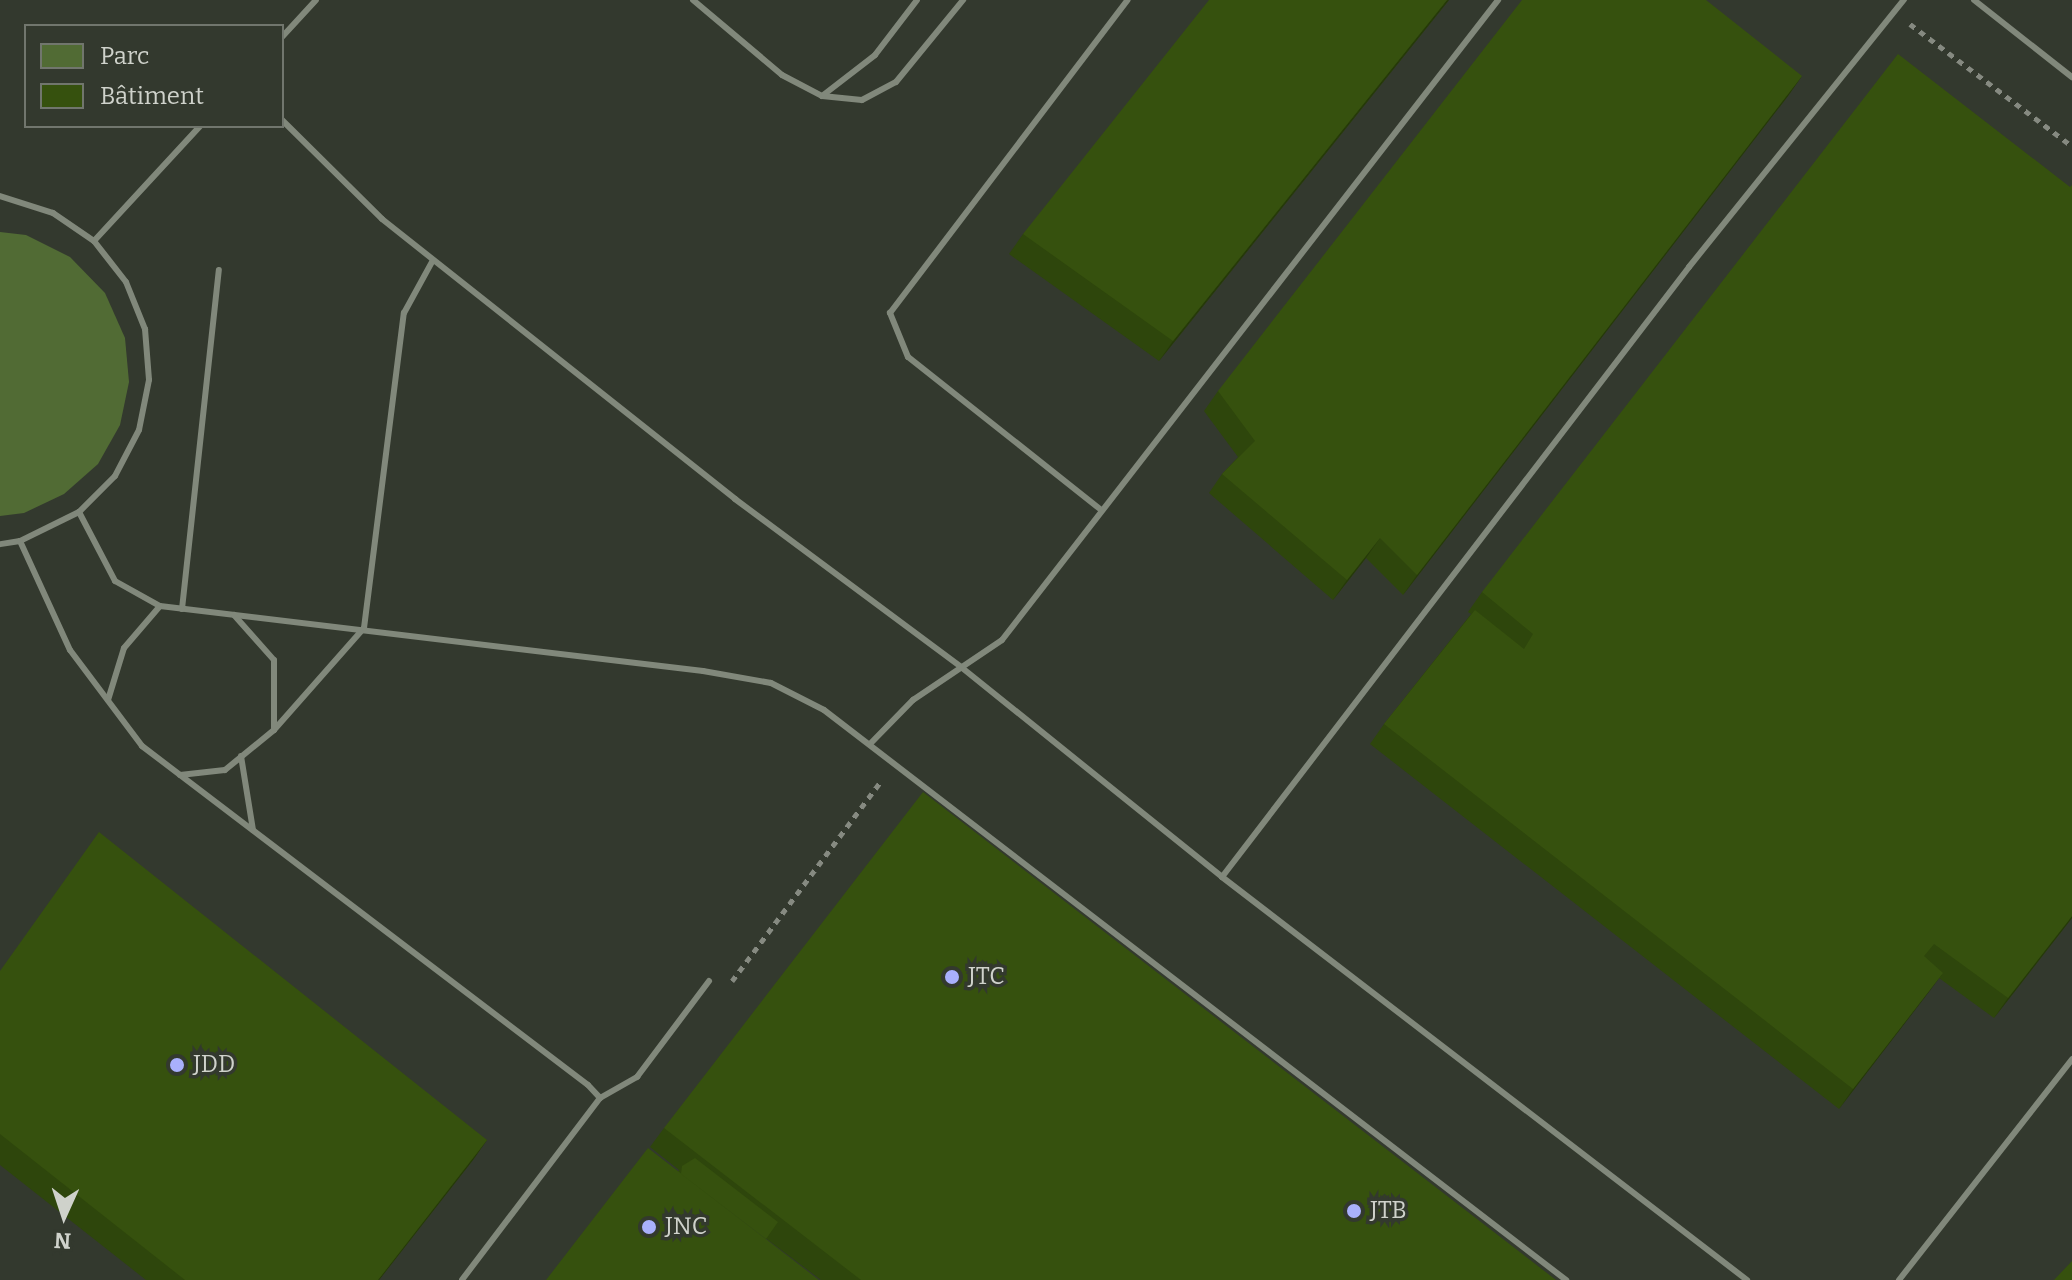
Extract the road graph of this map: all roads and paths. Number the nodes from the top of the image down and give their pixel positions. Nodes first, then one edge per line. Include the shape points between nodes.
1 (316, 0) edge
2 (693, 0) edge
3 (917, 0) edge
4 (963, 0) edge
5 (1128, 0) edge
6 (1498, 0) edge
7 (1904, 0) edge
8 (1974, 0) edge
9 (1892, 11) junction
10 (284, 35) edge
11 (2072, 77) edge
12 (822, 96) junction
13 (284, 122) edge
14 (198, 128) edge
15 (2072, 146) edge
16 (2, 195) edge
17 (94, 241) junction
18 (433, 260) junction
19 (219, 270) dead end
20 (1100, 509) junction
21 (79, 512) junction
22 (20, 541) junction
23 (0, 544) edge
24 (160, 606) junction
25 (182, 609) junction
26 (234, 615) junction
27 (364, 628) junction
28 (961, 667) junction
29 (108, 700) junction
30 (274, 730) junction
31 (870, 744) junction
32 (241, 756) junction
33 (894, 764) junction
34 (180, 775) junction
35 (253, 830) junction
36 (1222, 877) junction
37 (709, 981) joint
38 (2072, 1059) edge
39 (600, 1098) junction
40 (462, 1280) edge
41 (1566, 1280) edge
42 (1747, 1280) edge
43 (1899, 1280) edge

1 - 10 lane
2 - 12 lane via 782,75
3 - 12 lane via 875,55
4 - 12 lane via 896,82 862,100
5 - 20 lane via 890,313 908,357
6 - 20 lane
7 - 9 lane
8 - 11 lane
9 - 15 path
9 - 36 lane
13 - 18 lane via 382,219
14 - 17 lane
16 - 17 lane via 53,213
17 - 21 lane via 126,282 145,329 149,380 139,430 115,476
18 - 27 lane via 404,313
18 - 28 lane via 735,499
19 - 25 lane
20 - 28 lane via 1002,640
21 - 22 lane
21 - 24 lane via 115,581
22 - 23 lane
22 - 29 lane via 70,650
24 - 25 lane
24 - 29 lane via 124,648
25 - 26 lane
26 - 27 lane
26 - 30 lane via 274,660
27 - 30 lane
27 - 31 lane via 771,683 824,710
28 - 31 lane via 913,700
28 - 36 lane
29 - 34 lane via 142,746
30 - 32 lane
31 - 33 lane
32 - 34 lane via 225,770
32 - 35 lane
33 - 37 path via 725,990
33 - 41 lane
34 - 35 lane
35 - 39 lane
36 - 42 lane
37 - 39 lane via 637,1077
38 - 43 lane
39 - 40 lane

